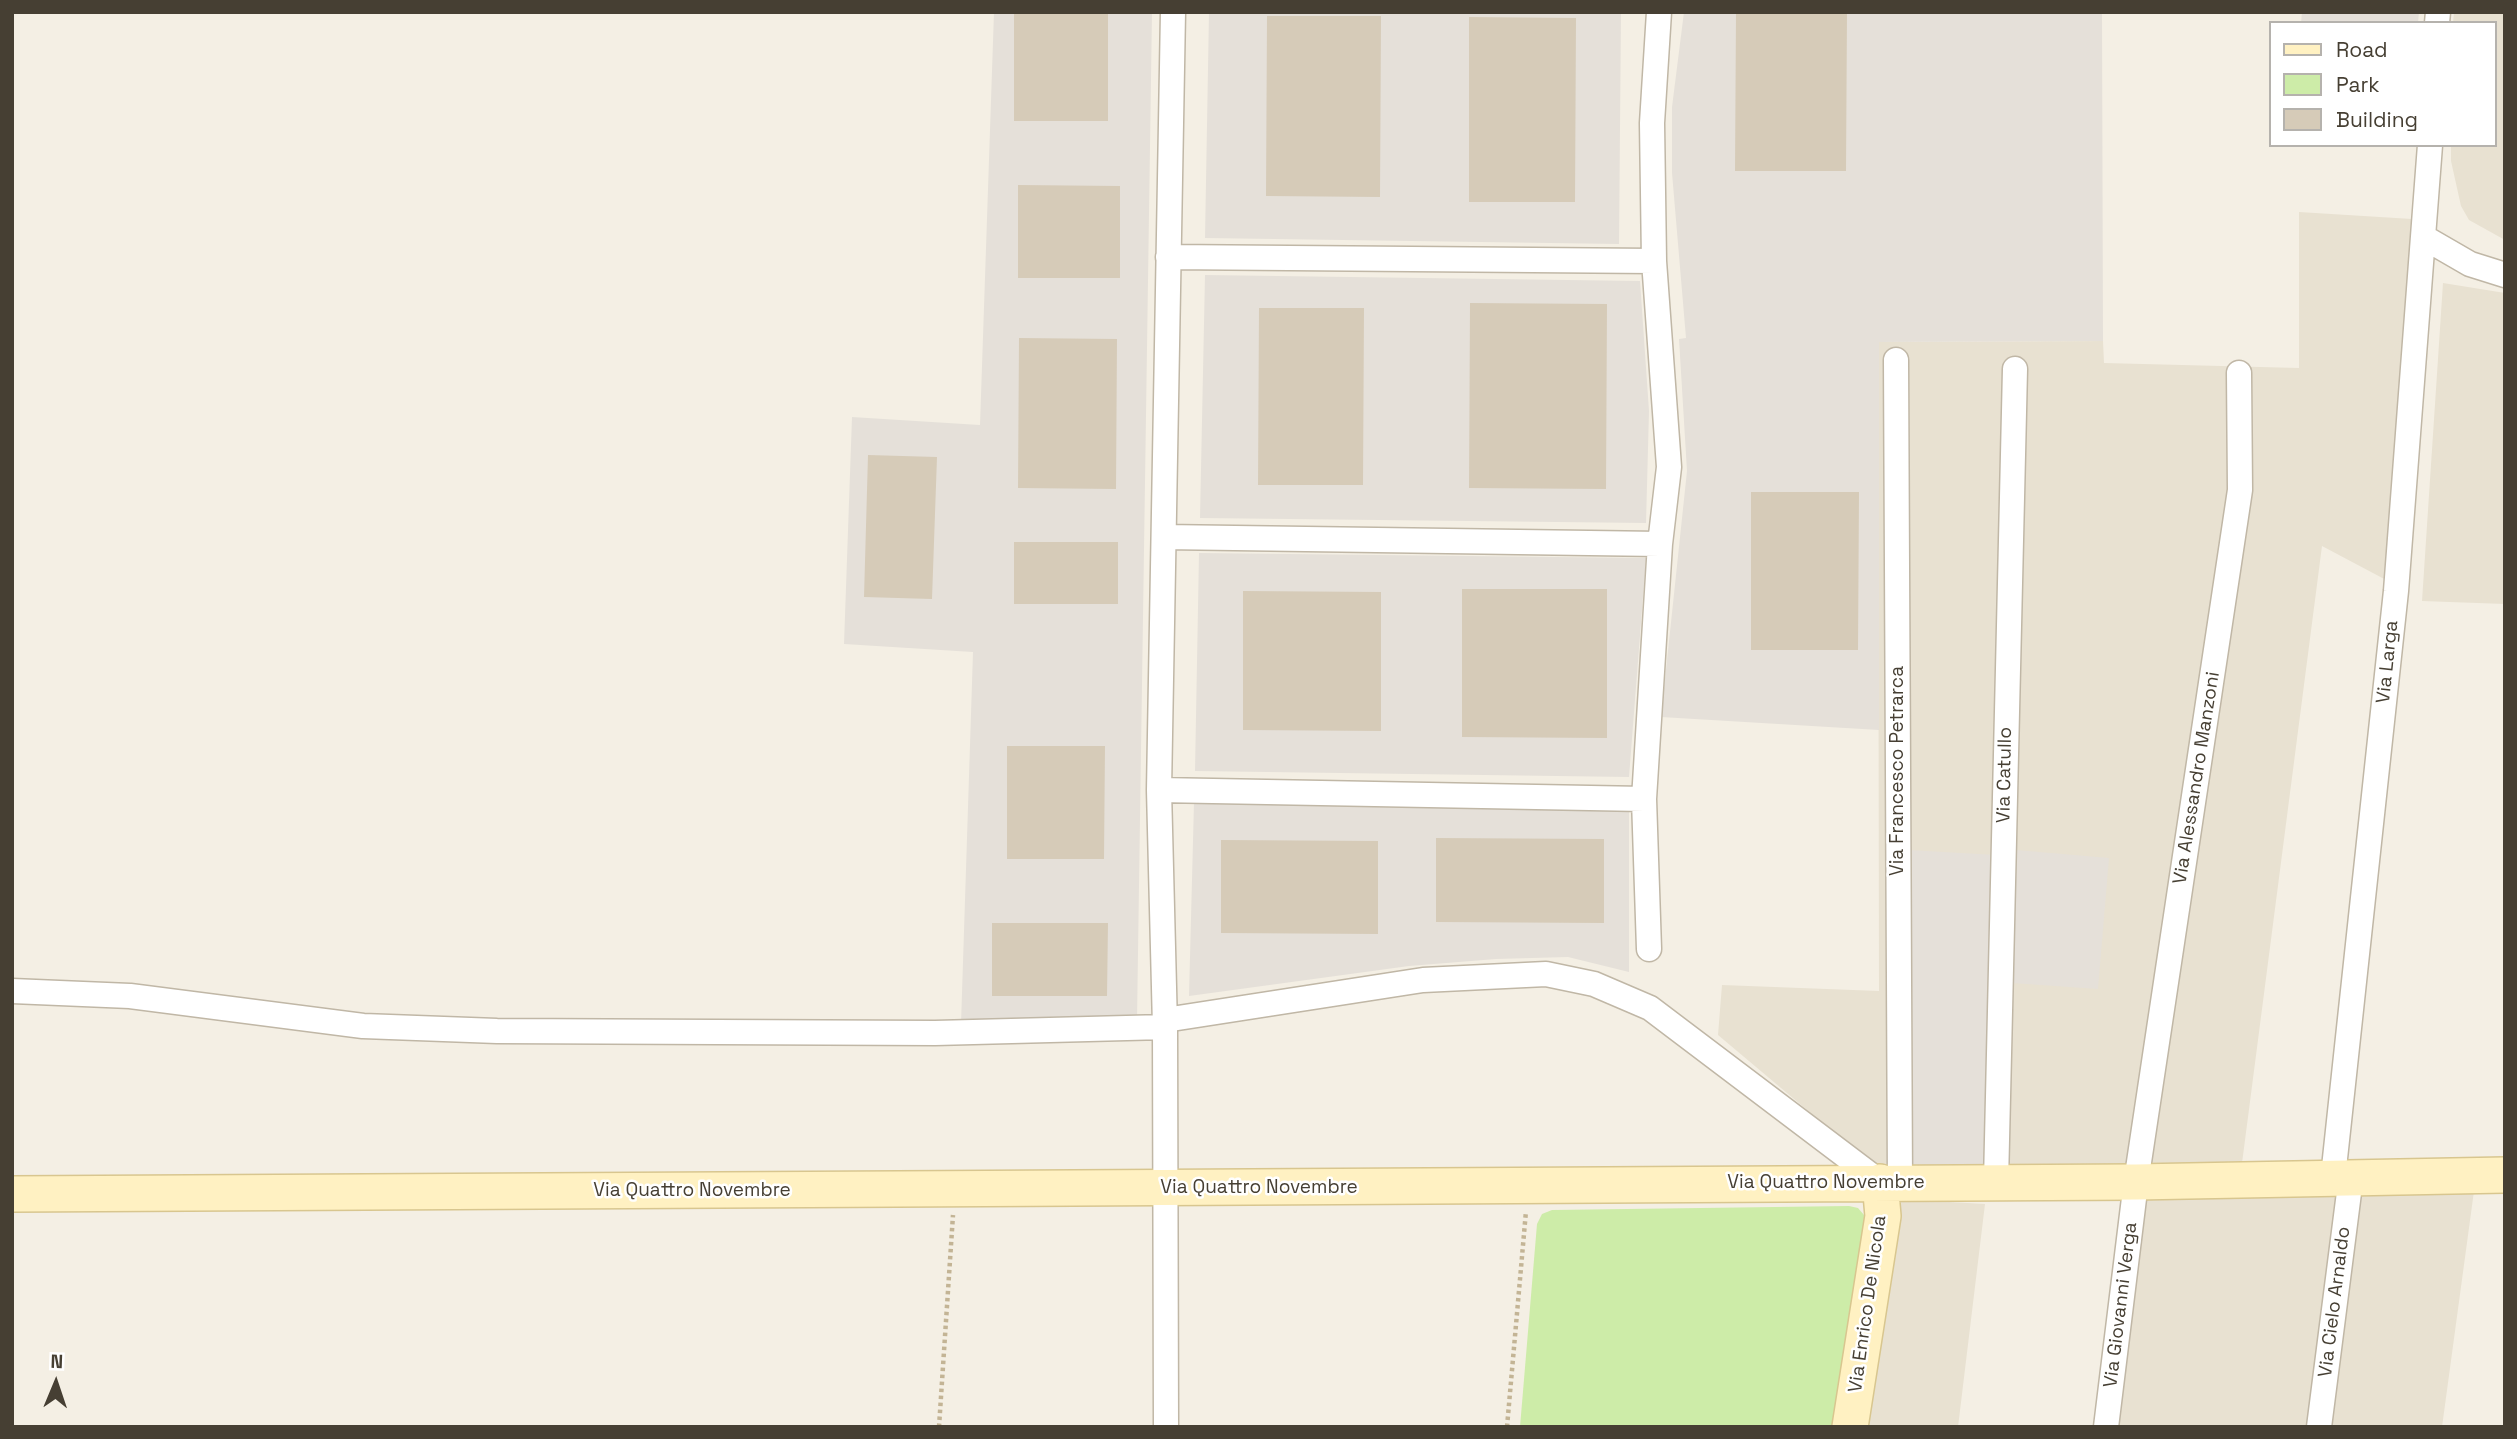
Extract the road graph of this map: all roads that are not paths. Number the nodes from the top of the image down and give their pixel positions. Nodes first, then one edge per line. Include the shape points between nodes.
1 (1173, 12) edge
2 (1659, 12) edge
3 (2430, 147) edge
4 (2425, 238) junction
5 (1168, 257) junction
6 (1654, 261) junction
7 (2505, 275) edge
8 (1896, 360) dead end
9 (2015, 369) dead end
10 (2239, 373) dead end
11 (1164, 537) junction
12 (1661, 544) junction
13 (1159, 790) junction
14 (1644, 799) junction
15 (1649, 949) dead end
16 (12, 991) edge
17 (1165, 1024) junction
18 (2505, 1175) edge
19 (2342, 1177) junction
20 (1890, 1182) junction
21 (1996, 1182) junction
22 (2136, 1182) junction
23 (1165, 1189) junction
24 (12, 1194) edge
25 (1166, 1427) edge
26 (1850, 1427) edge
27 (2106, 1427) edge
28 (2319, 1427) edge

1 - 5 street
2 - 6 street via 1652,123
3 - 4 street, Via Larga
4 - 7 street via 2470,264
4 - 19 street, Via Larga
5 - 6 street
5 - 11 street
6 - 12 street via 1669,467
8 - 20 street, Via Francesco Petrarca
9 - 21 street, Via Catullo
10 - 22 street, Via Alessandro Manzoni via 2240,490
11 - 12 street
11 - 13 street
12 - 14 street
13 - 14 street
13 - 17 street
14 - 15 street
16 - 17 street via 130,996 363,1026 497,1031 935,1033
17 - 20 street via 1475,975 1546,974 1594,984 1650,1008
17 - 23 street
18 - 19 street, Via Quattro Novembre
19 - 22 street, Via Quattro Novembre
19 - 28 street, Via Cielo Arnaldo
20 - 21 street, Via Quattro Novembre
20 - 23 street, Via Quattro Novembre
20 - 26 street, Via Enrico De Nicola
21 - 22 street, Via Quattro Novembre
22 - 27 street, Via Giovanni Verga
23 - 24 street, Via Quattro Novembre
23 - 25 street

